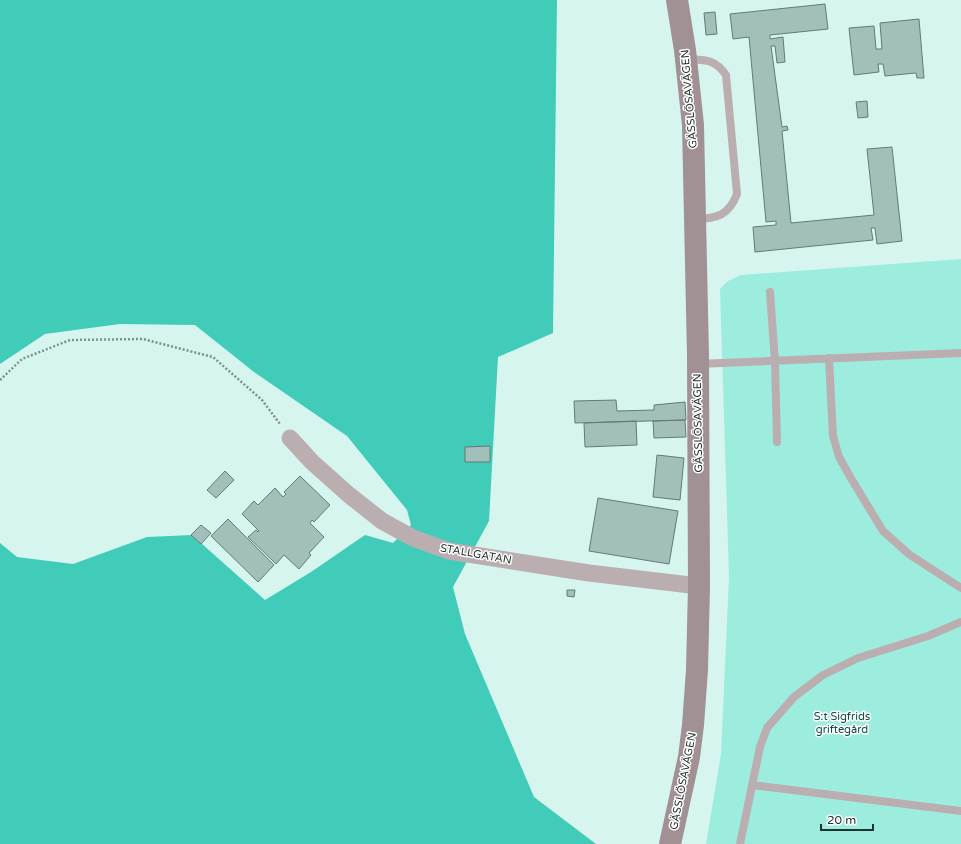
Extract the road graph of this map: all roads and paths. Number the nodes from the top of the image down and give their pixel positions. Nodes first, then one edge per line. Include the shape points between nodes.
1 (677, 0) edge
2 (686, 59) junction
3 (694, 220) junction
4 (770, 292) dead end
5 (961, 354) edge
6 (829, 358) junction
7 (775, 362) junction
8 (698, 364) junction
9 (0, 380) edge
10 (290, 438) joint
11 (776, 442) dead end
12 (699, 586) junction
13 (961, 588) edge
14 (961, 622) edge
15 (752, 785) junction
16 (961, 811) edge
17 (670, 844) edge
18 (740, 844) edge

1 - 2 street, GÄSSLÖSAVÄGEN
2 - 3 street, GÄSSLÖSAVÄGEN via 693,125
2 - 3 lane via 713,61 726,75 737,194 732,207 720,216
3 - 8 street, GÄSSLÖSAVÄGEN
4 - 7 lane
5 - 6 lane
6 - 7 lane
6 - 13 lane via 833,436 839,457 852,480 883,531 910,556
7 - 8 lane
7 - 11 lane
8 - 12 street, GÄSSLÖSAVÄGEN
9 - 10 path via 22,359 70,340 143,339 213,357 262,400
10 - 12 street, STALLGATAN via 349,495 382,521 413,538 449,551 589,573
12 - 17 street, GÄSSLÖSAVÄGEN via 697,670 690,757
14 - 15 lane via 928,636 858,658 824,675 794,697 766,728
15 - 16 lane
15 - 18 lane

